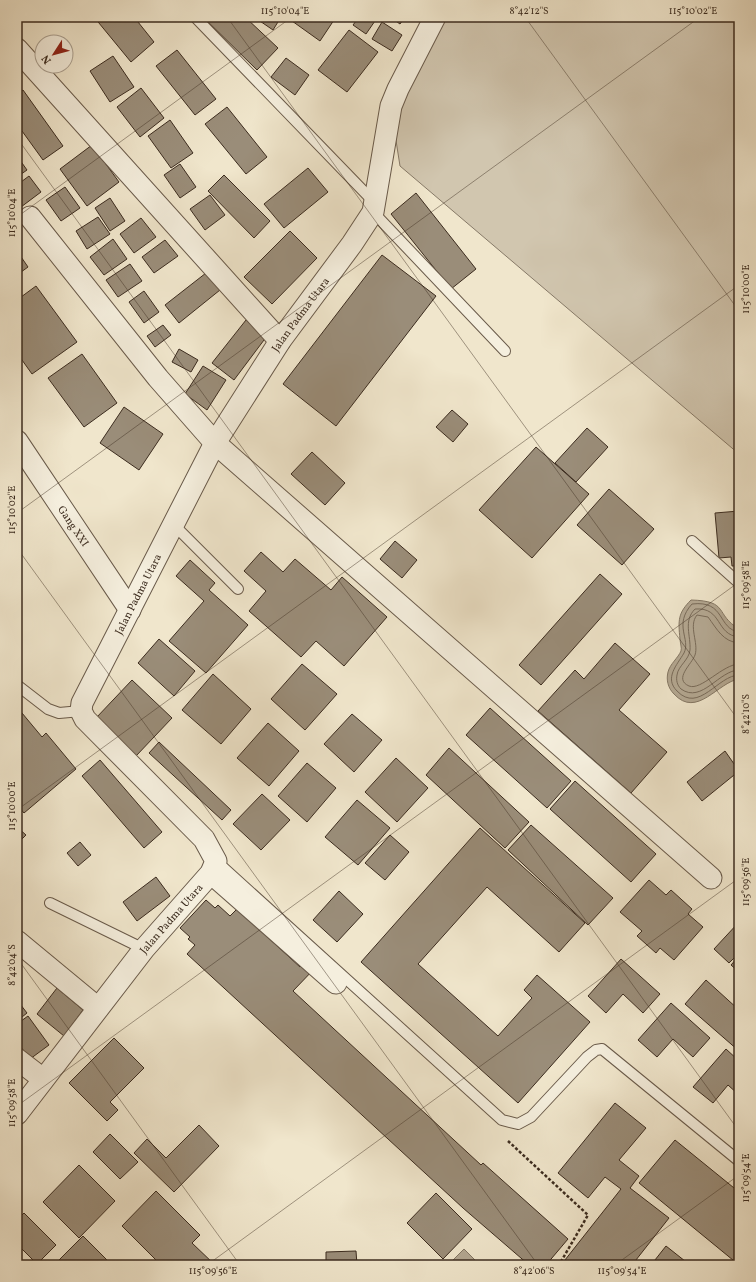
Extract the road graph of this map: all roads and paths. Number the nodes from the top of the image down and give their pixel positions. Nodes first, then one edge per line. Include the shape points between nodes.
1 (195, 17) edge
2 (435, 17) edge
3 (17, 49) edge
4 (374, 207) junction
5 (30, 217) dead end
6 (280, 341) junction
7 (505, 351) dead end
8 (17, 441) edge
9 (215, 443) junction
10 (174, 525) junction
11 (692, 541) dead end
12 (739, 583) edge
13 (238, 589) dead end
14 (130, 610) junction
15 (17, 686) edge
16 (81, 711) junction
17 (214, 867) junction
18 (711, 878) dead end
19 (50, 903) dead end
20 (17, 941) edge
21 (144, 949) junction
22 (336, 983) dead end
23 (98, 1008) junction
24 (17, 1059) edge
25 (43, 1079) junction
26 (17, 1114) edge
27 (739, 1161) edge

1 - 4 lane
2 - 4 street, Jalan Padma Utara via 391,106
3 - 6 street
4 - 6 street, Jalan Padma Utara via 352,244
4 - 7 lane
5 - 9 street via 158,378
6 - 9 street, Jalan Padma Utara
8 - 14 street, Gang XXI
9 - 10 street, Jalan Padma Utara
9 - 18 street
10 - 13 lane
10 - 14 street, Jalan Padma Utara
11 - 12 lane
14 - 16 street, Jalan Padma Utara via 85,694
15 - 16 lane via 48,709 59,713
16 - 17 street via 85,719 204,839
17 - 21 street, Jalan Padma Utara
17 - 22 street
17 - 27 lane via 502,1120 518,1124 531,1117 587,1057 602,1048
19 - 21 lane
20 - 23 street
21 - 23 street, Jalan Padma Utara
23 - 25 street, Jalan Padma Utara
24 - 25 street
25 - 26 street, Jalan Padma Utara

